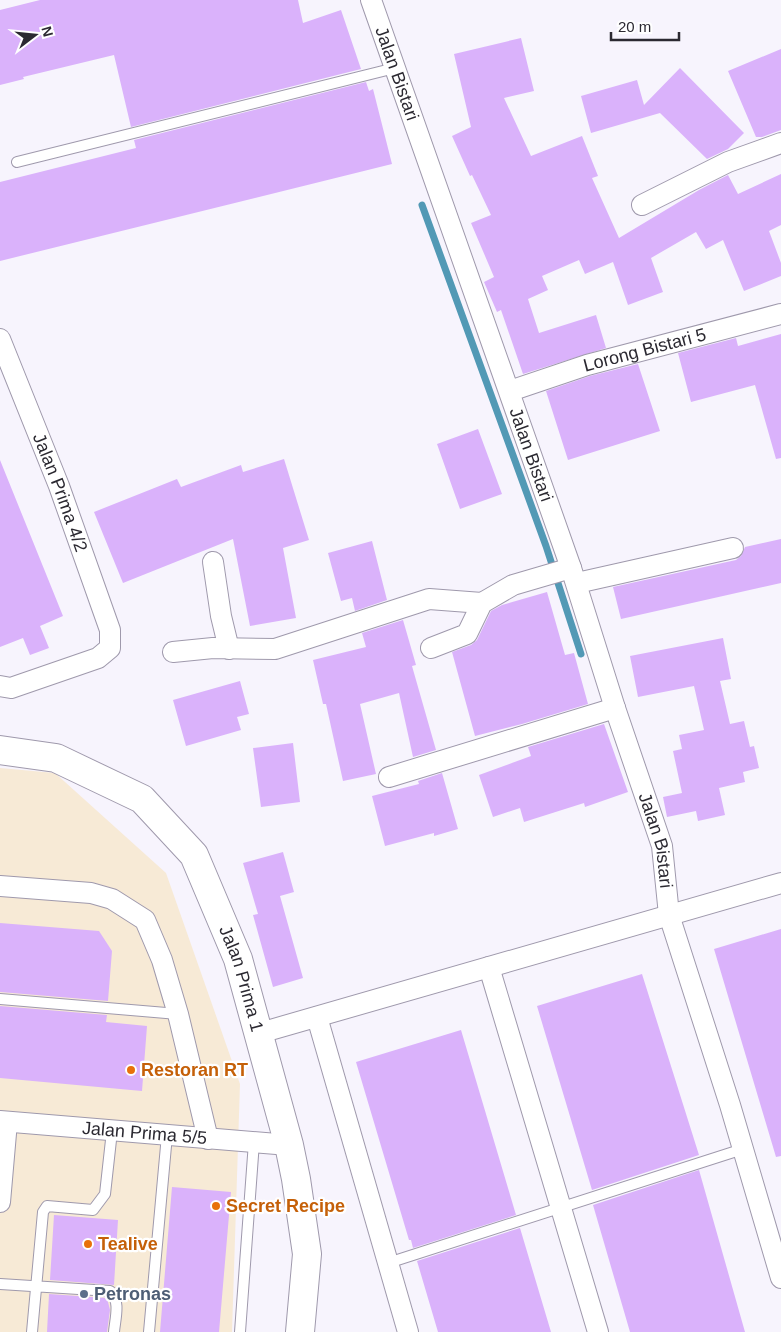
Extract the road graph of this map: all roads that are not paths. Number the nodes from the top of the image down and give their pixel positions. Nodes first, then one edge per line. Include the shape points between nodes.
1 (371, 0) edge
2 (395, 68) junction
3 (781, 143) edge
4 (17, 162) dead end
5 (642, 205) dead end
6 (781, 314) edge
7 (0, 339) edge
8 (510, 391) junction
9 (733, 548) dead end
10 (213, 562) dead end
11 (571, 574) junction
12 (482, 603) junction
13 (431, 648) dead end
14 (229, 649) junction
15 (173, 652) dead end
16 (0, 686) edge
17 (614, 708) junction
18 (0, 750) edge
19 (389, 777) dead end
20 (781, 883) edge
21 (0, 886) edge
22 (668, 915) junction
23 (489, 967) junction
24 (0, 999) edge
25 (178, 1014) junction
26 (317, 1017) junction
27 (260, 1033) junction
28 (3, 1121) edge
29 (112, 1131) junction
30 (167, 1135) junction
31 (208, 1139) junction
32 (254, 1142) junction
33 (289, 1145) junction
34 (743, 1149) junction
35 (0, 1202) edge
36 (562, 1208) junction
37 (777, 1249) edge
38 (388, 1263) junction
39 (781, 1278) edge
40 (0, 1284) edge
41 (36, 1286) junction
42 (32, 1332) edge
43 (114, 1332) edge
44 (149, 1332) edge
45 (240, 1332) edge
46 (300, 1332) edge
47 (408, 1332) edge
48 (598, 1332) edge

1 - 2 street, Jalan Bistari
2 - 4 lane
2 - 8 street, Jalan Bistari
3 - 5 street via 728,162
6 - 8 street, Lorong Bistari 5 via 588,365
7 - 16 street, Jalan Prima 4/2 via 59,486 110,630 110,648 98,658 11,688
8 - 11 street, Jalan Bistari
9 - 11 street
10 - 14 street
11 - 12 street via 513,585
11 - 17 street, Jalan Bistari
12 - 13 street via 467,634
12 - 14 street via 429,599 275,649
14 - 15 street
17 - 19 street
17 - 22 street, Jalan Bistari via 662,846
18 - 27 street, Jalan Prima 1 via 56,758 142,799 194,855 238,959
20 - 22 street
21 - 25 street via 91,893 112,899 145,920 162,960
22 - 23 street
22 - 34 street, Jalan Bistari
23 - 26 street
23 - 36 street
24 - 25 lane
25 - 31 street
26 - 27 street
26 - 38 street
27 - 33 street, Jalan Prima 1
28 - 29 street, Jalan Prima 5/5
28 - 35 street
29 - 30 street, Jalan Prima 5/5
29 - 41 lane via 105,1194 93,1210 48,1206 43,1212
30 - 31 street, Jalan Prima 5/5
30 - 44 lane
31 - 32 street, Jalan Prima 5/5
32 - 33 street, Jalan Prima 5/5
32 - 45 lane
33 - 46 street, Jalan Prima 1 via 307,1254
34 - 36 lane
34 - 37 street, Jalan Bistari
36 - 38 lane
36 - 48 street
37 - 39 street, Jalan Bistari
38 - 47 street
40 - 41 lane
41 - 42 lane
41 - 43 lane via 110,1291 116,1303

